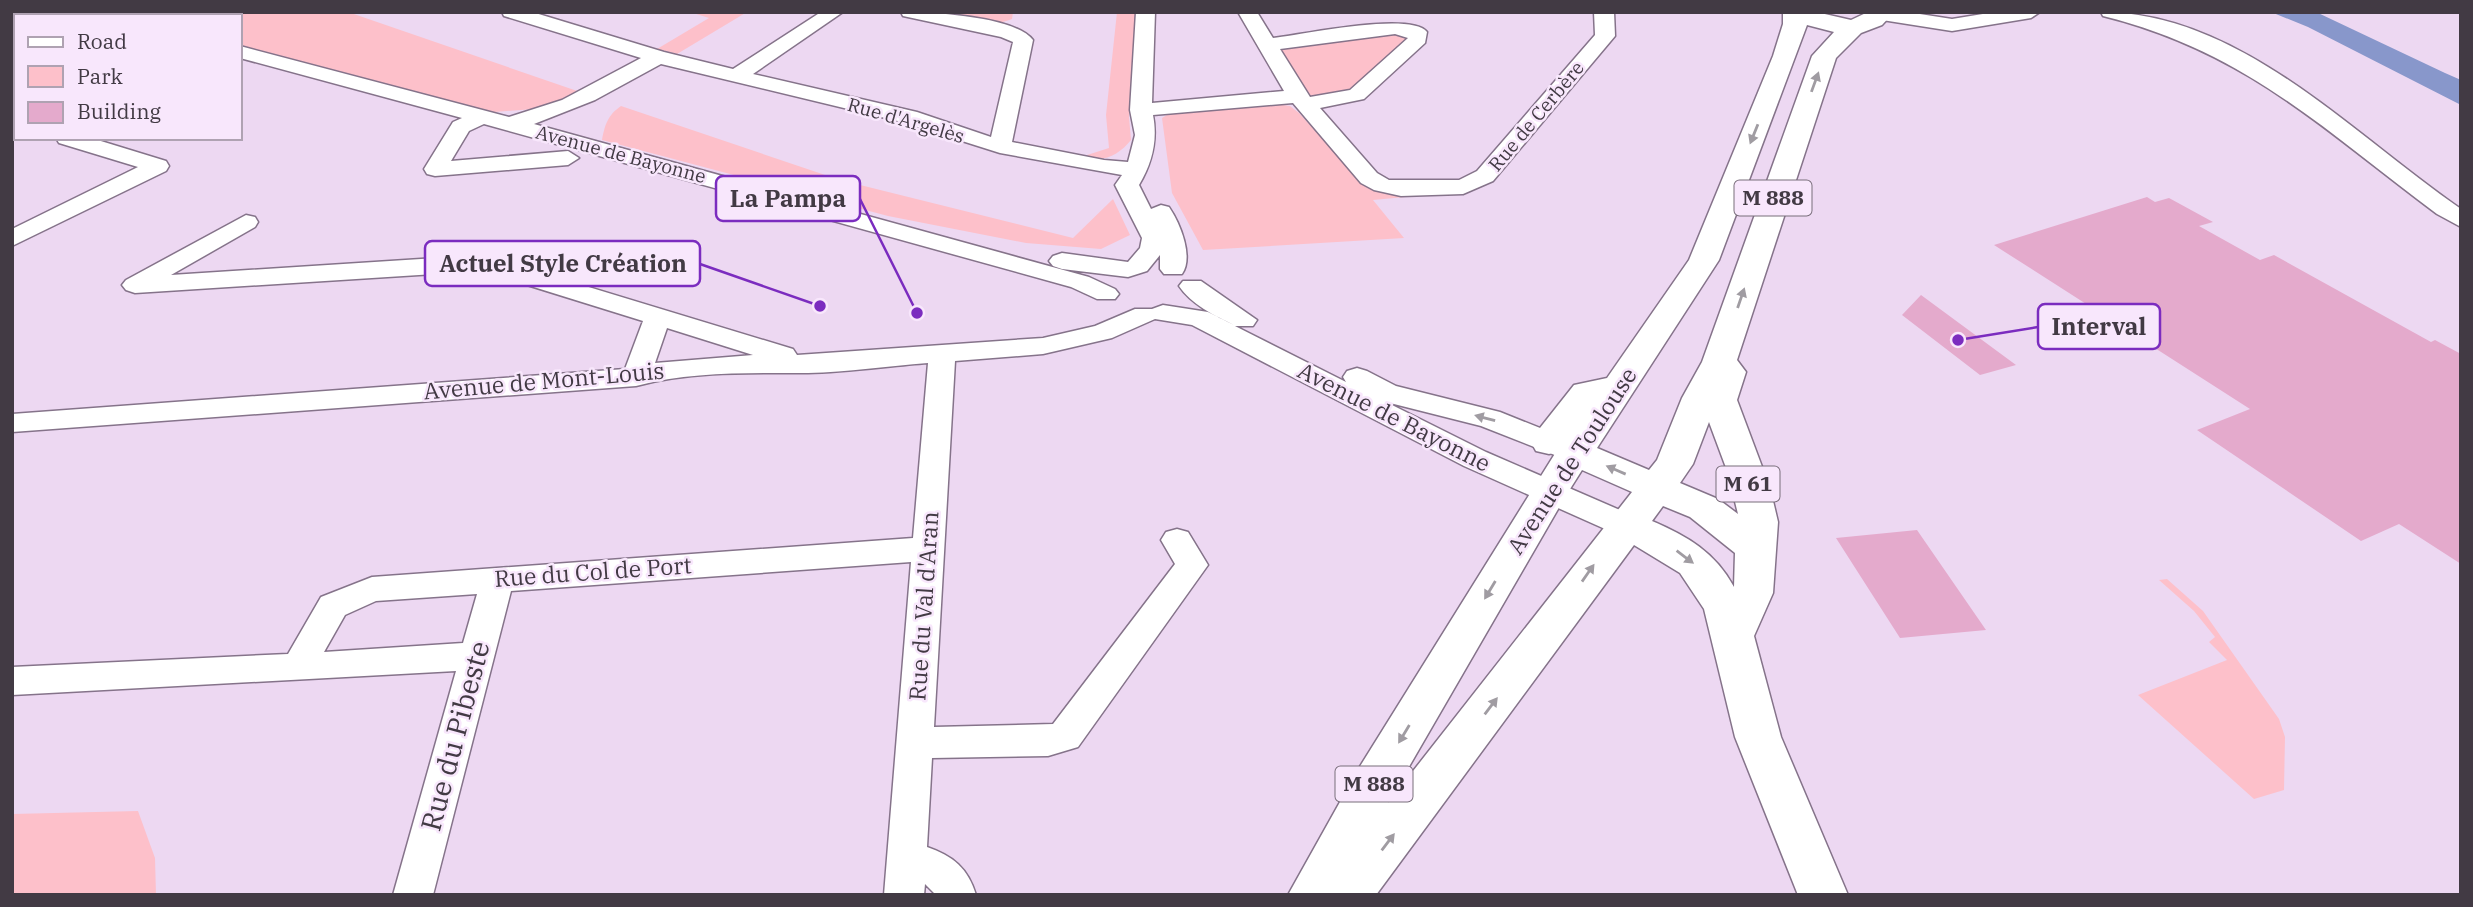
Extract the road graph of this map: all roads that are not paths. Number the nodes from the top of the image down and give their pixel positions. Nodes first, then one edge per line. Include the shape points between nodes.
1 (511, 12) edge
2 (834, 12) edge
3 (909, 12) edge
4 (1019, 12) edge
5 (1146, 12) edge
6 (1247, 12) edge
7 (1604, 12) edge
8 (1795, 12) edge
9 (2031, 12) edge
10 (2110, 12) edge
11 (1882, 13) edge
12 (1854, 26) junction
13 (1019, 36) junction
14 (1268, 45) junction
15 (242, 53) edge
16 (667, 59) junction
17 (242, 71) edge
18 (736, 76) junction
19 (1302, 100) junction
20 (1141, 110) junction
21 (482, 117) junction
22 (509, 124) junction
23 (461, 127) junction
24 (584, 134) junction
25 (74, 140) edge
26 (1000, 146) junction
27 (1137, 169) junction
28 (2461, 220) edge
29 (246, 222) dead end
30 (12, 239) edge
31 (925, 242) junction
32 (188, 255) junction
33 (1133, 267) junction
34 (1182, 277) junction
35 (248, 278) junction
36 (1108, 297) junction
37 (1154, 314) junction
38 (658, 316) junction
39 (1075, 340) junction
40 (942, 354) junction
41 (1719, 362) junction
42 (810, 363) junction
43 (636, 377) junction
44 (12, 423) edge
45 (1562, 448) junction
46 (1656, 487) junction
47 (1550, 490) junction
48 (1625, 525) junction
49 (1177, 540) dead end
50 (1755, 548) junction
51 (928, 549) junction
52 (498, 579) junction
53 (1735, 632) junction
54 (476, 656) junction
55 (298, 667) junction
56 (12, 681) edge
57 (914, 743) junction
58 (906, 877) edge
59 (413, 895) edge
60 (956, 895) edge
61 (1312, 895) edge
62 (1346, 895) edge
63 (1823, 895) edge

1 - 16 street, Rue d'Argelès
2 - 18 street
3 - 13 street
4 - 13 street
5 - 20 street
6 - 14 street, Rue de Cerbère
7 - 19 street, Rue de Cerbère via 1605,36 1485,176 1463,187 1401,189 1369,178
8 - 12 main road via 1824,23
8 -> 45 main road, Avenue de Toulouse / M 888 via 1796,24 1785,55 1704,260 1619,387
9 - 11 street via 1952,24
10 - 28 street via 2172,27 2231,55 2336,123
11 - 12 main road via 1866,25
41 -> 12 main road, M 888 via 1824,56
13 - 26 street via 1024,44
14 - 19 street, Rue de Cerbère
14 - 19 street via 1395,27 1417,32 1418,39 1357,95
15 - 21 street, Avenue de Bayonne
16 - 18 street, Rue d'Argelès
16 - 22 street via 591,97
16 - 24 street via 606,103
17 - 23 street, Avenue de Bayonne
18 - 26 street, Rue d'Argelès via 909,117
19 - 20 street
20 - 27 street via 1146,135
21 - 22 street, Avenue de Bayonne
21 - 23 street
22 - 24 street, Avenue de Bayonne
23 - 24 street, Avenue de Bayonne
23 - 24 street, Avenue de Bayonne via 435,169
24 - 31 street, Avenue de Bayonne
24 - 31 street, Avenue de Bayonne
25 - 30 street via 158,166
26 - 27 street, Rue d'Argelès
27 - 33 street via 1127,185 1154,238 1152,249
27 - 34 street via 1147,177
29 - 32 street
31 - 33 street, Avenue de Bayonne via 1083,265
31 - 36 street, Avenue de Bayonne via 1093,286
32 - 35 street
32 - 35 street via 135,285
33 - 34 street, Avenue de Bayonne
33 - 36 street via 1108,282
34 - 37 street via 1191,292 1182,305
45 -> 34 street, Avenue de Bayonne via 1490,419 1388,393 1221,309
35 - 38 street via 483,263
36 - 37 street, Avenue de Bayonne via 1123,310
36 - 39 street via 1101,318
37 - 39 street, Avenue de Mont-Louis
37 - 47 street, Avenue de Bayonne via 1199,318 1422,433
38 - 42 street
38 - 43 street
39 - 40 street, Avenue de Mont-Louis
40 - 42 street, Avenue de Mont-Louis
40 - 51 street, Rue du Val d'Aran
41 - 46 main road, M 888 via 1674,464
41 - 50 main road, M 61 via 1729,372 1719,400 1758,520
42 - 43 street, Avenue de Mont-Louis via 661,370
43 - 44 street, Avenue de Mont-Louis
46 -> 45 main road
45 - 47 main road, Avenue de Toulouse / M 888
46 - 48 main road, M 888
46 - 50 main road, M 61 via 1704,508
47 - 48 street, Avenue de Bayonne
47 -> 61 main road, Avenue de Toulouse / M 888
48 -> 53 main road via 1685,554 1703,572
62 -> 48 main road, M 888
49 - 57 street via 1192,565 1065,736 1048,741
50 - 53 main road, M 61 via 1758,566 1752,602
51 - 52 street, Rue du Col de Port
51 - 57 street, Rue du Val d'Aran
52 - 54 street, Rue du Pibeste
52 - 55 street, Rue du Col de Port via 372,589 349,597 333,606
53 - 63 main road via 1735,655 1757,735
54 - 55 street
54 - 59 street, Rue du Pibeste
55 - 56 street
57 - 58 street, Rue du Val d'Aran
58 - 60 street, Rue du Val d'Aran via 922,862 951,880

